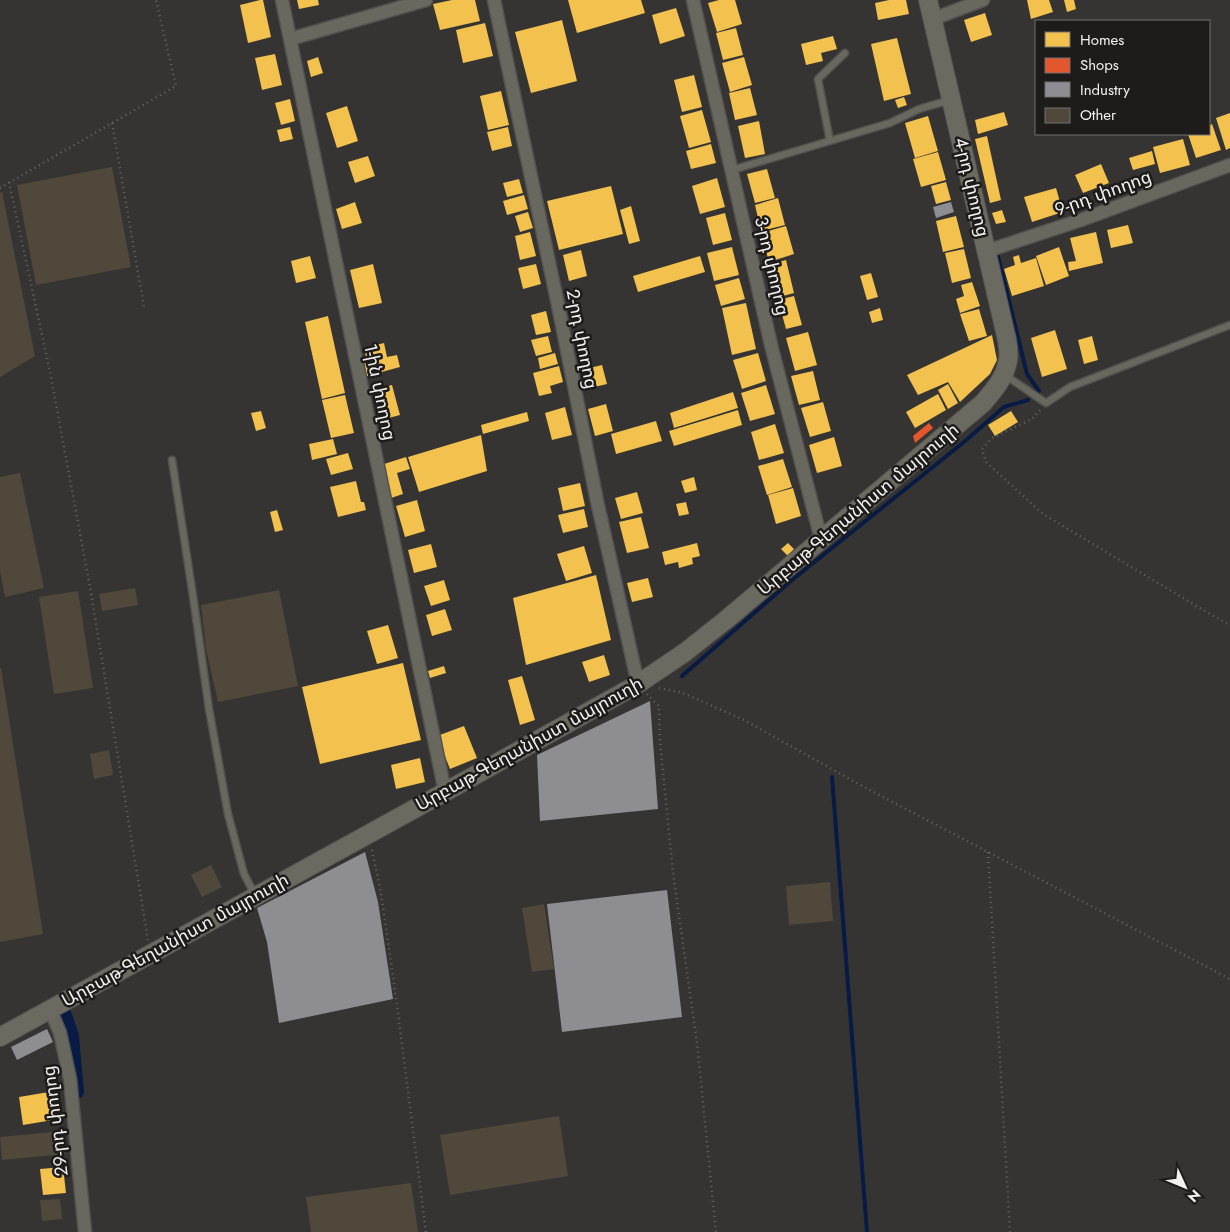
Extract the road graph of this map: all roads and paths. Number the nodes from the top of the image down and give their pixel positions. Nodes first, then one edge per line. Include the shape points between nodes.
1 (156, 0) edge
2 (282, 0) edge
3 (426, 0) edge
4 (494, 0) edge
5 (693, 0) edge
6 (928, 0) edge
7 (983, 0) edge
8 (933, 19) junction
9 (290, 39) junction
10 (845, 53) dead end
11 (952, 100) junction
12 (112, 123) junction
13 (830, 141) junction
14 (1230, 165) edge
15 (732, 170) junction
16 (9, 182) junction
17 (0, 188) edge
18 (987, 251) junction
19 (144, 307) dead end
20 (1230, 325) edge
21 (1004, 374) junction
22 (1046, 403) junction
23 (172, 460) dead end
24 (821, 539) junction
25 (1230, 625) edge
26 (638, 684) junction
27 (445, 792) junction
28 (369, 834) junction
29 (988, 852) junction
30 (256, 896) junction
31 (151, 954) junction
32 (1230, 978) edge
33 (50, 1009) junction
34 (0, 1037) edge
35 (85, 1232) edge
36 (426, 1232) edge
37 (716, 1232) edge
38 (1010, 1232) edge

1 - 12 path via 176,86
2 - 9 street, 1-ին փողոց
3 - 9 street
4 - 26 street, 2-րդ փողոց
5 - 15 street, 3-րդ փողոց
6 - 8 main road, 4-րդ փողոց
7 - 8 street
8 - 11 main road, 4-րդ փողոց
9 - 27 street, 1-ին փողոց
10 - 13 lane via 818,79
11 - 13 lane
11 - 18 main road, 4-րդ փողոց
12 - 16 path
12 - 19 path
13 - 15 lane
14 - 18 street, 9-րդ փողոց
15 - 24 street, 3-րդ փողոց via 771,345
16 - 17 path
16 - 31 path via 50,372 88,577
18 - 21 main road, 4-րդ փողոց via 1007,340 1008,359
20 - 22 lane via 1070,387
21 - 22 lane
21 - 24 main road, Արբաթ-Գեղանիստ մայրուղի via 983,402
22 - 25 path via 1032,419 992,438 982,449 986,462 1043,514
23 - 30 lane via 208,709 226,805 244,874
24 - 26 main road, Արբաթ-Գեղանիստ մայրուղի via 727,619
26 - 27 main road, Արբաթ-Գեղանիստ մայրուղի
26 - 29 path via 683,693 744,720
26 - 37 path via 659,706 673,873 697,1042
27 - 28 main road, Արբաթ-Գեղանիստ մայրուղի
28 - 30 main road, Արբաթ-Գեղանիստ մայրուղի
28 - 36 path via 381,893
29 - 32 path
29 - 38 path
30 - 31 main road, Արբաթ-Գեղանիստ մայրուղի
31 - 33 main road, Արբաթ-Գեղանիստ մայրուղի
33 - 34 main road, Արբաթ-Գեղանիստ մայրուղի
33 - 35 street, 29-րդ փողոց via 60,1033 70,1079

